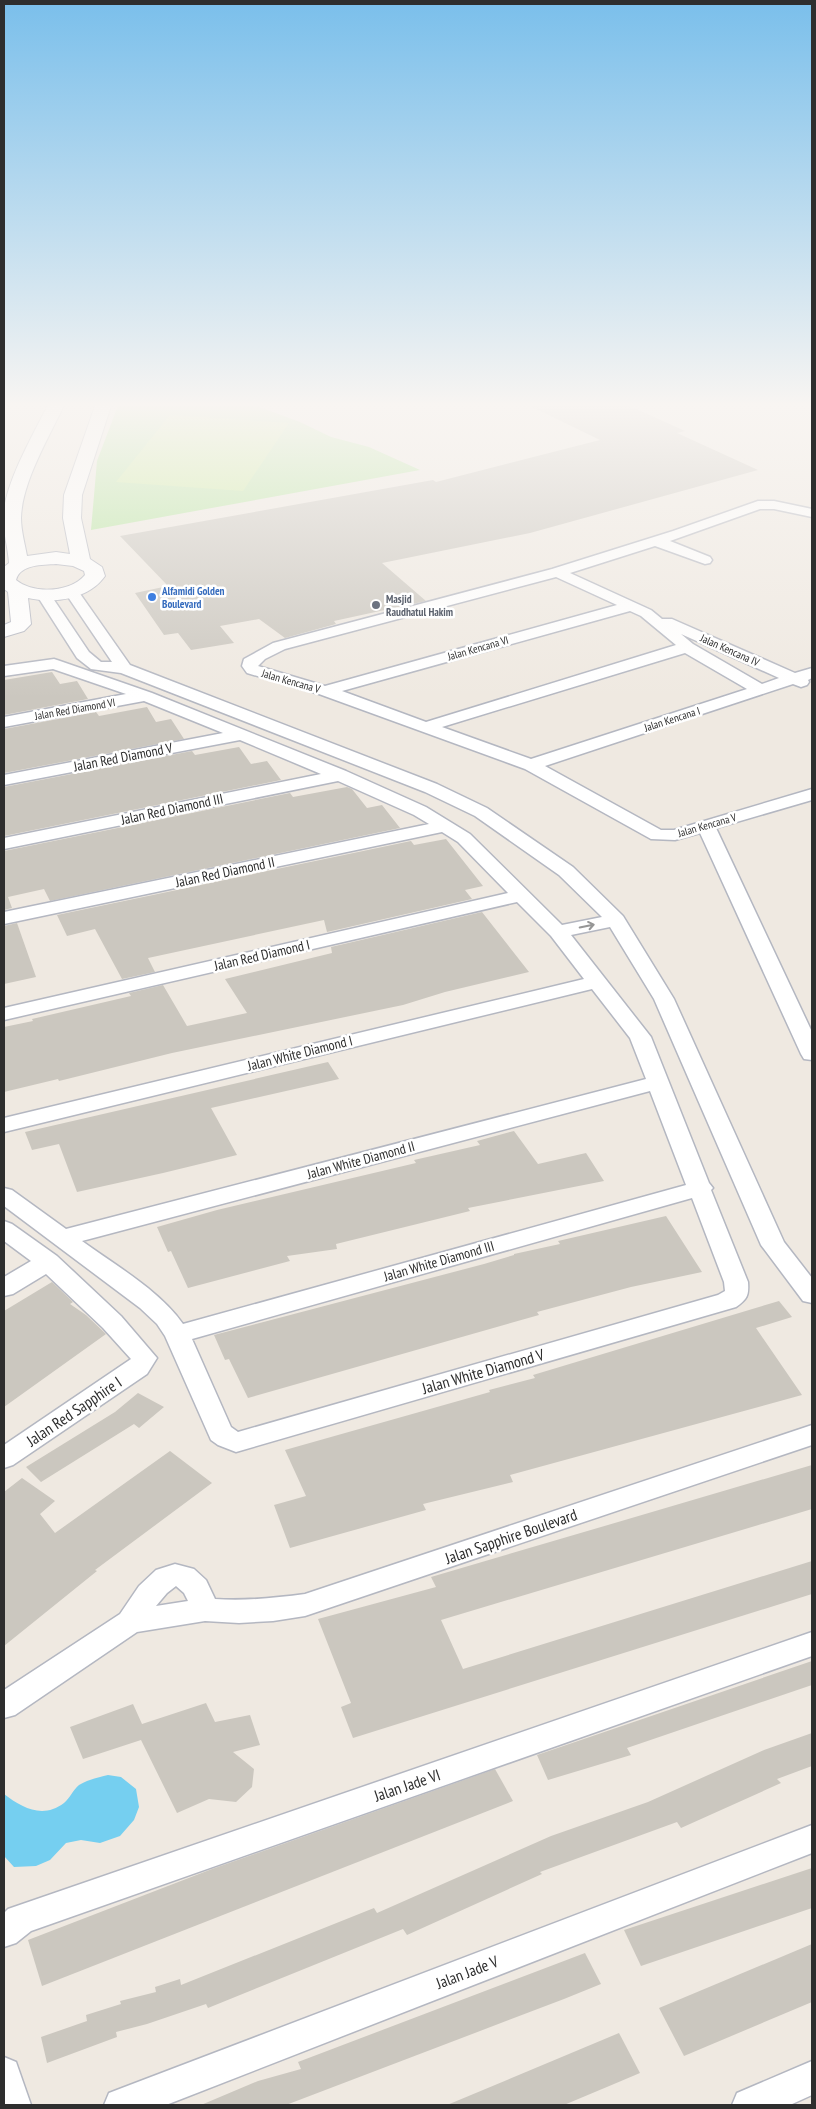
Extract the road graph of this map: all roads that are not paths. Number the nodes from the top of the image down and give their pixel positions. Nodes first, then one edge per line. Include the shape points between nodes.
1 (14, 501) edge
2 (73, 501) edge
3 (812, 513) edge
4 (656, 540) junction
5 (705, 560) dead end
6 (81, 562) junction
7 (557, 572) junction
8 (12, 577) edge
9 (71, 591) junction
10 (43, 594) junction
11 (631, 606) junction
12 (646, 613) junction
13 (97, 629) junction
14 (4, 631) edge
15 (68, 633) junction
16 (687, 647) junction
17 (124, 668) junction
18 (4, 671) edge
19 (812, 673) edge
20 (796, 678) junction
21 (812, 689) edge
22 (761, 690) junction
23 (325, 691) junction
24 (146, 696) junction
25 (4, 722) edge
26 (426, 727) junction
27 (242, 735) junction
28 (531, 765) junction
29 (340, 775) junction
30 (4, 780) edge
31 (812, 794) edge
32 (446, 826) junction
33 (706, 826) junction
34 (4, 844) edge
35 (520, 896) junction
36 (4, 918) edge
37 (620, 927) junction
38 (563, 938) junction
39 (597, 982) junction
40 (4, 1014) edge
41 (812, 1053) edge
42 (658, 1082) junction
43 (4, 1125) edge
44 (701, 1188) junction
45 (4, 1195) edge
46 (4, 1229) edge
47 (63, 1238) junction
48 (48, 1262) junction
49 (4, 1288) edge
50 (812, 1295) edge
51 (177, 1334) junction
52 (812, 1435) edge
53 (4, 1458) edge
54 (205, 1610) junction
55 (130, 1622) junction
56 (812, 1644) edge
57 (4, 1706) edge
58 (812, 1839) edge
59 (4, 1932) edge
60 (4, 2074) edge
61 (812, 2078) edge
62 (13, 2105) edge
63 (122, 2105) edge
64 (750, 2105) edge

1 - 8 street via 12,520 18,546
2 - 6 street via 72,518
3 - 4 street, Jalan Kencana V via 758,505
4 - 5 street
4 - 7 street, Jalan Kencana V
6 - 8 street via 56,558 30,562
6 - 9 street via 93,569 95,575 90,583
7 - 11 street, Jalan Kencana IV
7 - 23 street, Jalan Kencana V via 279,646 250,662 253,670
8 - 10 street
8 - 14 street via 21,624
9 - 10 street
9 - 13 street
10 - 15 street
11 - 12 street, Jalan Kencana IV
11 - 23 street, Jalan Kencana VI
12 - 16 street, Jalan Kencana IV
12 - 20 street, Jalan Kencana IV
13 - 15 street
13 - 17 street
15 - 17 street via 83,655 96,665
16 - 22 street, Jalan Kencana IV
16 - 26 street
17 - 37 street via 431,788 481,812 566,871
18 - 24 street via 59,665
19 - 20 street, Jalan Kencana I
20 - 21 street, Jalan Kencana IV
20 - 22 street, Jalan Kencana I
22 - 28 street, Jalan Kencana I
23 - 26 street, Jalan Kencana V
24 - 25 street, Jalan Red Diamond VI
24 - 27 street
26 - 28 street, Jalan Kencana V
27 - 29 street
27 - 30 street, Jalan Red Diamond V
28 - 33 street, Jalan Kencana V via 657,835 675,835
29 - 32 street
29 - 34 street, Jalan Red Diamond III
31 - 33 street, Jalan Kencana V
32 - 35 street via 464,838
32 - 36 street, Jalan Red Diamond II
33 - 41 street
35 - 38 street
35 - 40 street, Jalan Red Diamond I
37 - 38 street
37 - 50 street via 664,999 773,1245
38 - 39 street
39 - 42 street via 640,1037
39 - 43 street, Jalan White Diamond I
42 - 44 street
42 - 47 street, Jalan White Diamond II
44 - 51 street, Jalan White Diamond III
44 - 51 street, Jalan White Diamond V via 736,1282 737,1294 727,1301 236,1442 220,1433
45 - 47 street
46 - 48 street
47 - 51 street via 149,1302
48 - 49 street
48 - 53 street, Jalan Red Sapphire I via 112,1322 144,1358 138,1368
52 - 54 street, Jalan Sapphire Boulevard via 305,1605 256,1611
54 - 55 street, Jalan Sapphire Boulevard
54 - 55 street, Jalan Sapphire Boulevard via 195,1586 179,1575 168,1576 158,1584
55 - 57 street, Jalan Sapphire Boulevard
56 - 59 street, Jalan Jade VI via 20,1920
58 - 63 street, Jalan Jade V
60 - 62 street
61 - 64 street

